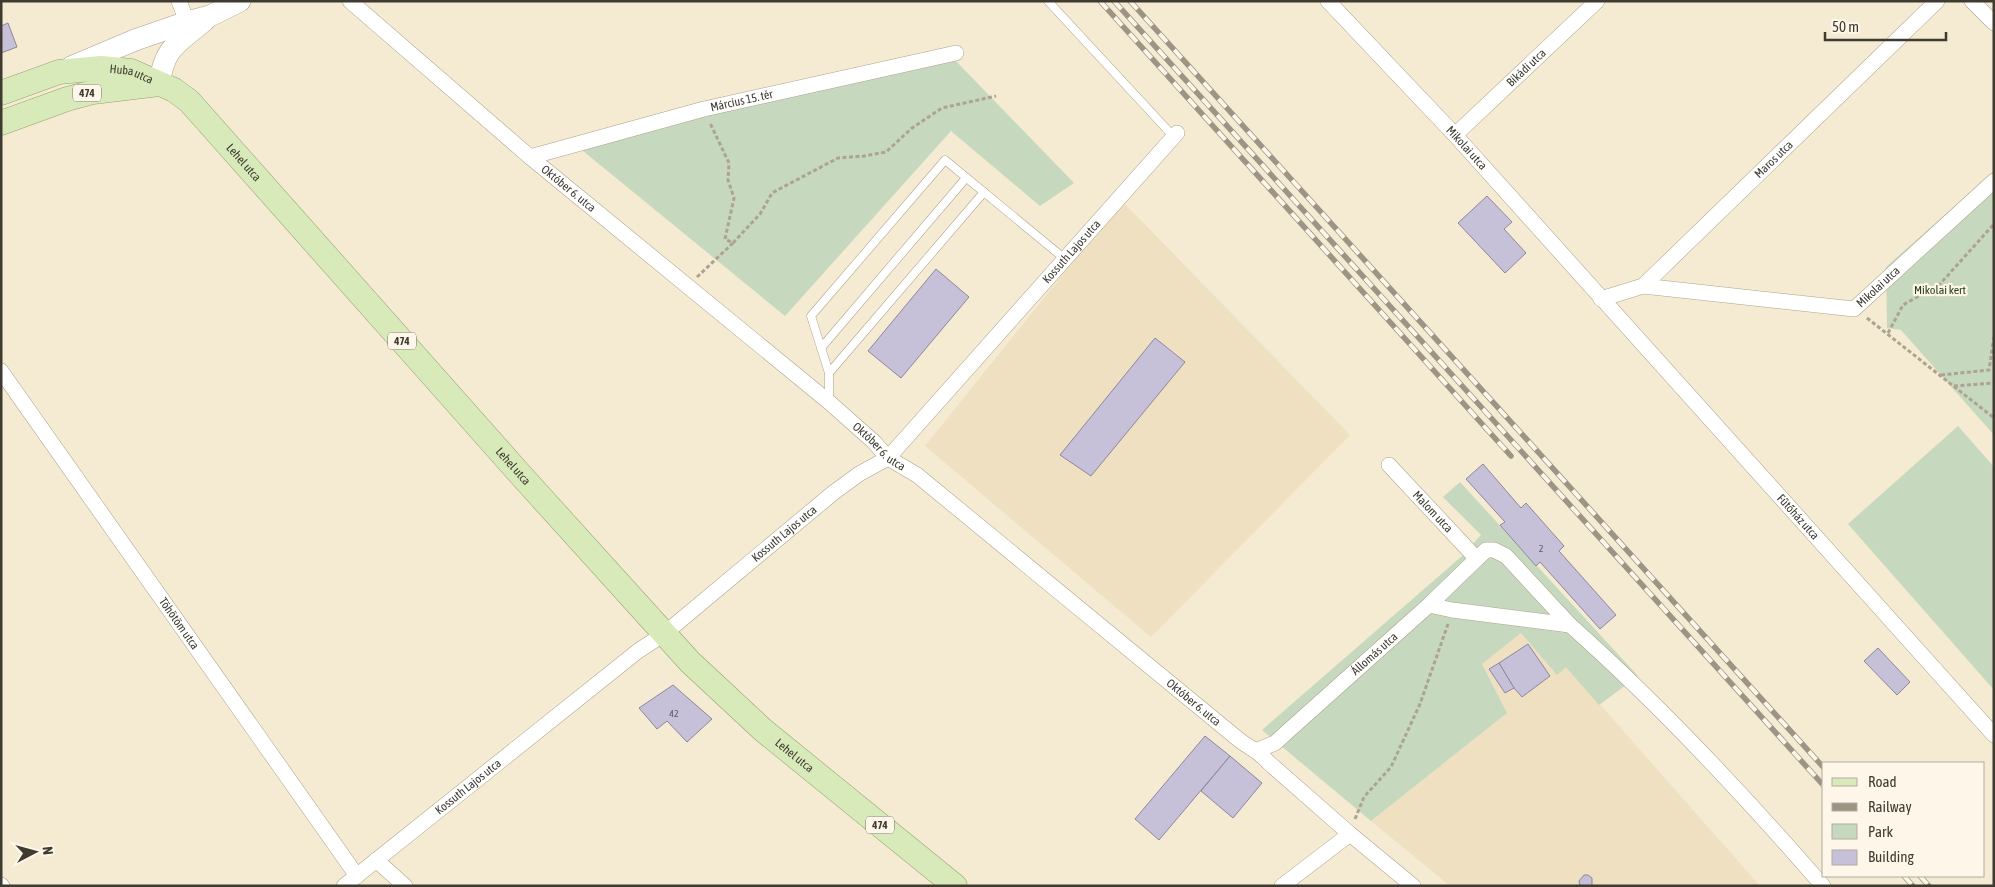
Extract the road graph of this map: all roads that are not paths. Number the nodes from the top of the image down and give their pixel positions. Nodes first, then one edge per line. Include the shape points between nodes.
1 (179, 1) edge
2 (240, 1) edge
3 (350, 1) edge
4 (1048, 1) edge
5 (1328, 1) edge
6 (1596, 1) edge
7 (1937, 1) edge
8 (1983, 7) edge
9 (210, 16) junction
10 (187, 22) junction
11 (1994, 23) edge
12 (956, 53) dead end
13 (59, 72) junction
14 (159, 84) junction
15 (1, 93) edge
16 (1, 124) edge
17 (1176, 135) joint
18 (1455, 135) junction
19 (530, 157) junction
20 (966, 178) junction
21 (1994, 182) edge
22 (984, 192) junction
23 (1065, 259) junction
24 (1643, 286) junction
25 (1601, 299) junction
26 (821, 348) junction
27 (1, 371) edge
28 (829, 374) junction
29 (829, 402) junction
30 (888, 458) junction
31 (1389, 465) dead end
32 (1481, 554) junction
33 (1429, 605) junction
34 (1570, 625) junction
35 (664, 634) junction
36 (1994, 735) edge
37 (1258, 750) junction
38 (1350, 834) junction
39 (376, 860) junction
40 (357, 876) junction
41 (344, 886) edge
42 (405, 886) edge
43 (955, 886) edge
44 (1282, 886) edge
45 (1413, 886) edge
46 (1823, 886) edge

1 - 10 street
2 - 9 main road, Huba utca
3 - 19 street, Október 6. utca
4 - 17 lane
5 - 18 street, Mikolai utca
6 - 18 street, Bikádi utca
7 - 24 street, Maros utca
8 - 11 street
9 - 10 main road, Huba utca
9 - 14 main road via 170,49
10 - 13 main road, Huba utca
12 - 19 street, Március 15. tér via 704,109
13 - 14 main road, Huba utca / 474 via 117,69 131,71
13 - 15 main road, Huba utca / 474
14 - 16 main road, Huba utca / 474 via 93,92
14 - 35 main road, Lehel utca / 474 via 189,101
17 - 23 street, Kossuth Lajos utca
18 - 25 street, Mikolai utca
19 - 29 street, Október 6. utca
20 - 22 lane
20 - 26 lane
20 - 26 lane via 945,160 811,316
21 - 24 street, Mikolai utca via 1854,309
22 - 23 lane
22 - 28 lane
23 - 30 street, Kossuth Lajos utca
24 - 25 street, Maros utca
25 - 36 street, Fűtőház utca
26 - 28 lane
27 - 40 street, Töhötöm utca
28 - 29 lane
29 - 30 street, Október 6. utca
30 - 35 street, Kossuth Lajos utca via 833,493
30 - 37 street, Október 6. utca via 917,474 1238,739
31 - 32 street, Malom utca
32 - 33 street, Állomás utca
32 - 34 street via 1494,550 1506,556
33 - 34 street
33 - 37 street, Állomás utca via 1288,732 1275,743
34 - 46 street via 1677,728
35 - 39 street, Kossuth Lajos utca via 638,651
35 - 43 main road, Lehel utca / 474 via 700,673 763,730
37 - 38 street, Október 6. utca
38 - 44 street
38 - 45 street, Október 6. utca
39 - 40 street, Kossuth Lajos utca
39 - 42 street
40 - 41 street, Kossuth Lajos utca

